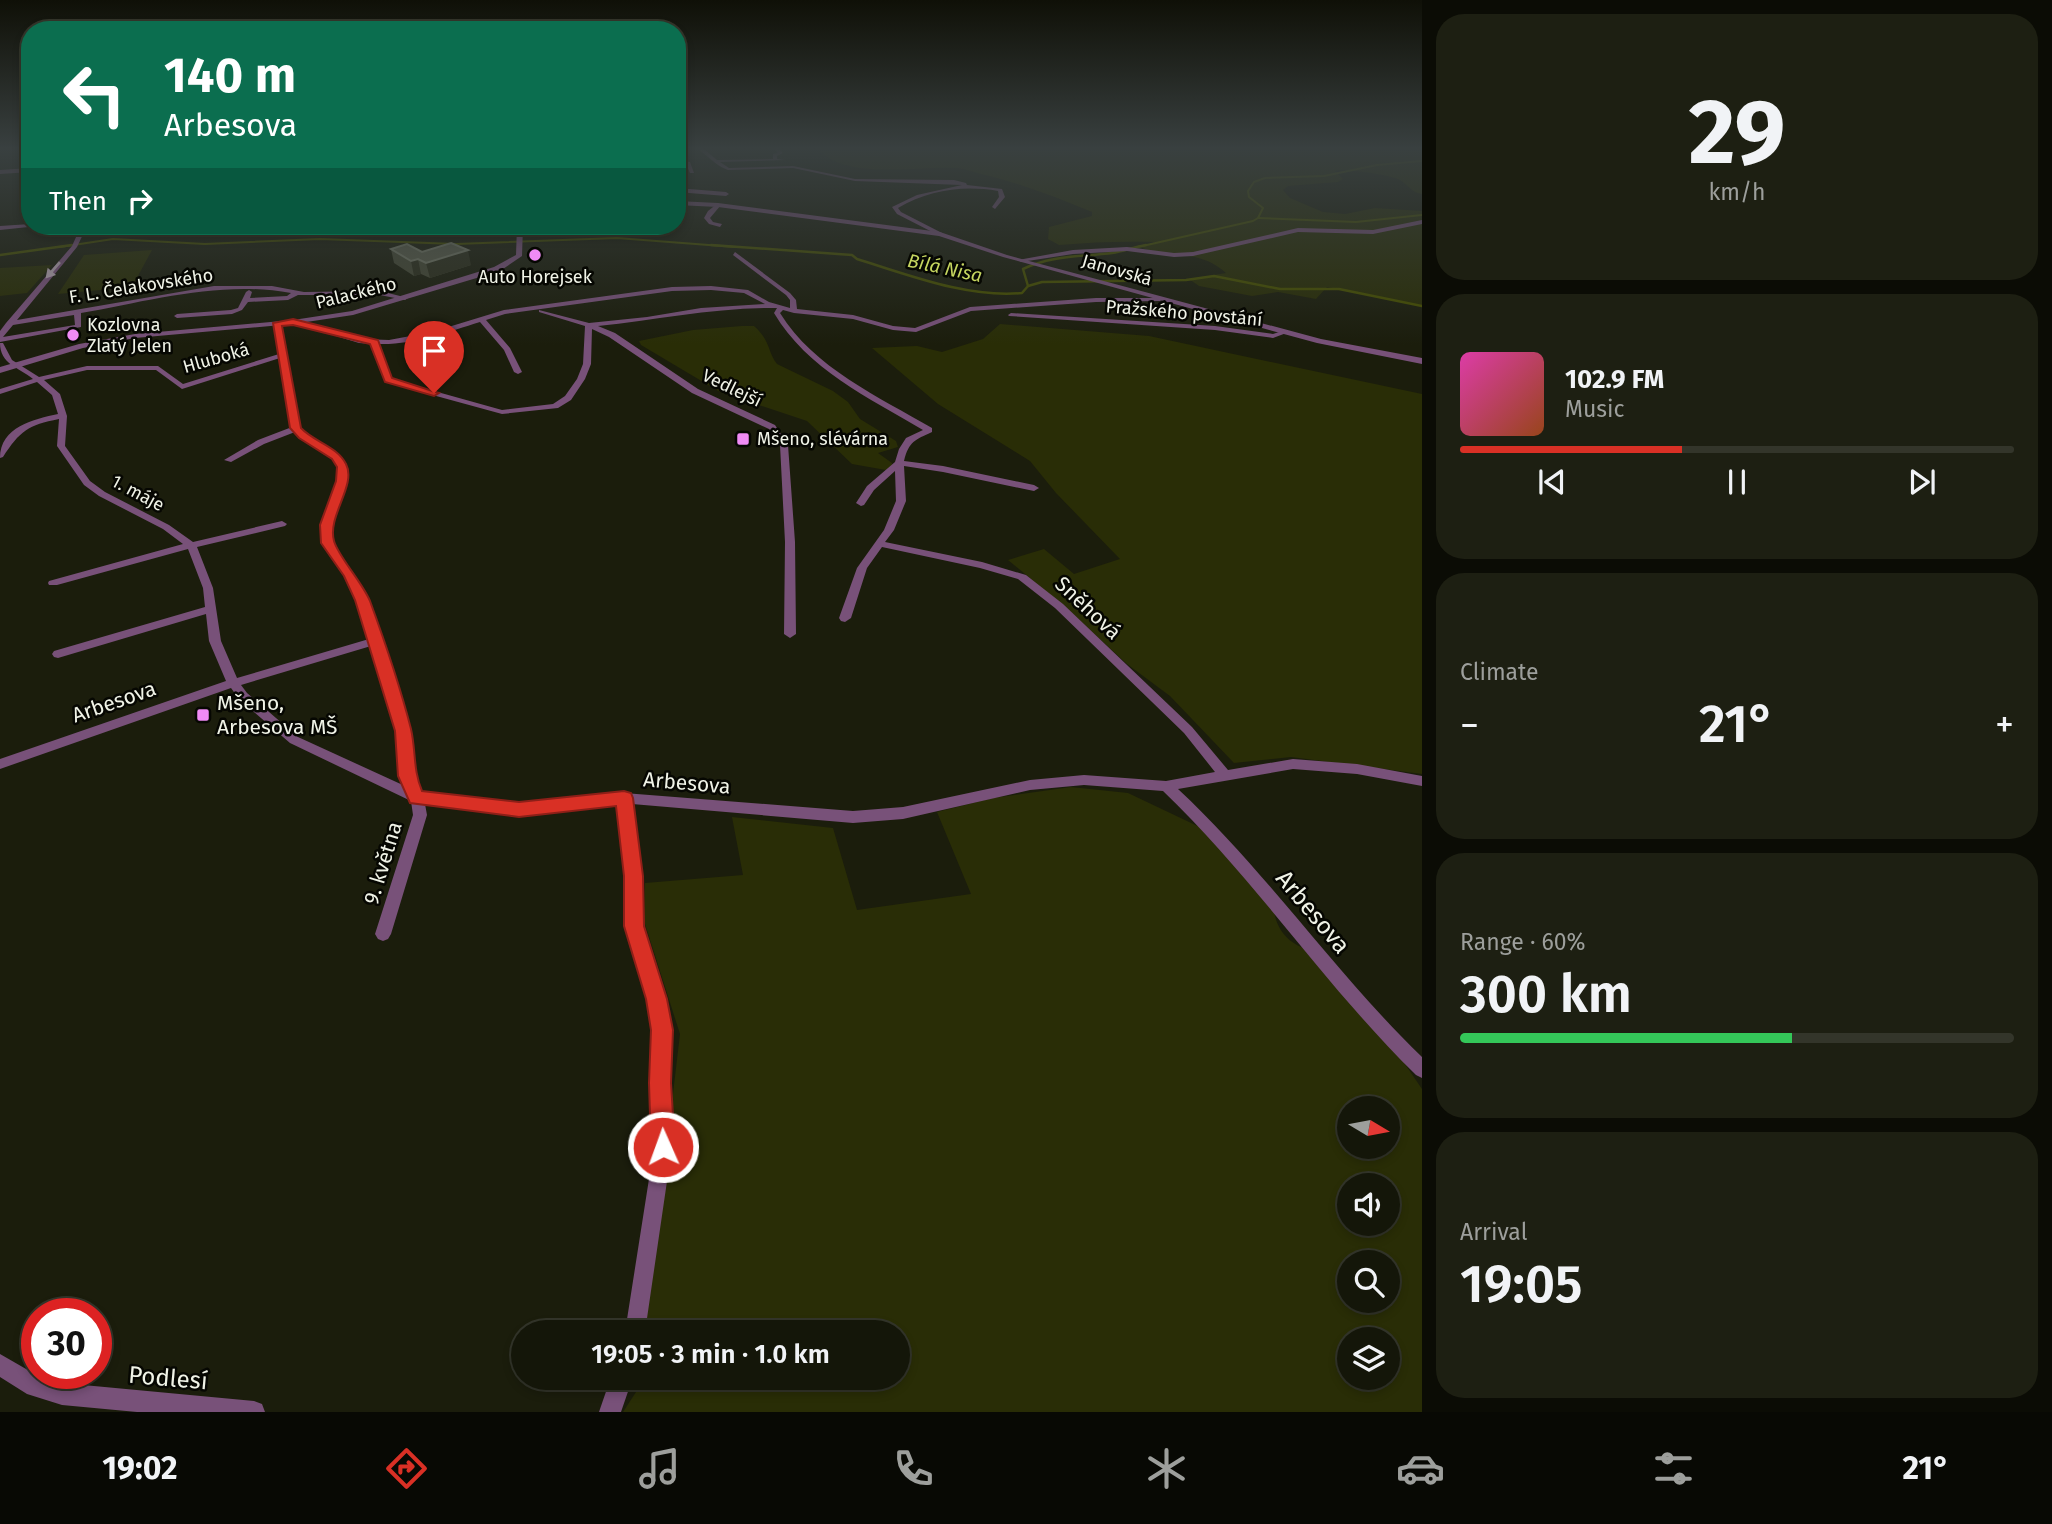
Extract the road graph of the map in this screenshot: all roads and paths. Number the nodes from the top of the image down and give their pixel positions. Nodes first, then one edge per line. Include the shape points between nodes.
1 (710, 213) edge
2 (776, 213) edge
3 (899, 213) edge
4 (1422, 222) edge
5 (720, 225) dead end
6 (21, 227) edge
7 (0, 228) edge
8 (940, 234) junction
9 (80, 235) edge
10 (519, 235) edge
11 (735, 254) dead end
12 (1061, 254) joint
13 (1024, 261) junction
14 (250, 288) junction
15 (298, 292) junction
16 (405, 298) junction
17 (1160, 299) junction
18 (246, 300) junction
19 (778, 307) junction
20 (1002, 307) junction
21 (527, 309) junction
22 (77, 311) junction
23 (794, 311) junction
24 (1011, 315) dead end
25 (177, 316) dead end
26 (481, 319) junction
27 (1080, 320) junction
28 (293, 322) junction
29 (277, 323) junction
30 (8, 324) junction
31 (589, 324) junction
32 (1285, 332) junction
33 (0, 341) edge
34 (374, 342) junction
35 (282, 355) junction
36 (1422, 361) edge
37 (16, 365) junction
38 (0, 370) edge
39 (518, 372) dead end
40 (37, 380) junction
41 (0, 393) edge
42 (63, 416) junction
43 (296, 428) junction
44 (0, 455) edge
45 (228, 460) dead end
46 (899, 463) junction
47 (1034, 488) dead end
48 (861, 503) dead end
49 (282, 524) dead end
50 (880, 544) junction
51 (191, 545) junction
52 (53, 583) dead end
53 (211, 609) junction
54 (845, 618) dead end
55 (790, 634) dead end
56 (374, 641) junction
57 (58, 654) dead end
58 (233, 682) junction
59 (0, 764) edge
60 (1225, 776) junction
61 (1422, 781) edge
62 (1166, 786) junction
63 (417, 798) junction
64 (624, 798) junction
65 (383, 934) dead end
66 (1422, 1069) edge
67 (637, 1320) edge
68 (0, 1365) edge
69 (618, 1390) edge
70 (254, 1412) edge
71 (610, 1412) edge

1 - 5 street via 711,223
2 - 8 street, Janovská
3 - 8 street
4 - 12 street, Janovská via 1373,232 1298,230 1182,255 1127,249
6 - 7 street
8 - 13 street, Janovská
9 -> 30 street
10 - 16 street, Palackého via 519,256 507,265
11 - 23 street via 788,294
12 - 13 street
13 - 17 street, Janovská
14 - 15 street, F. L. Čelakovského
14 - 18 street
14 - 22 street, F. L. Čelakovského via 182,292
15 - 16 street, F. L. Čelakovského via 380,293
15 - 18 street via 288,298
16 - 28 street, Palackého via 353,313
17 - 20 street, Pražského povstání
17 - 32 street, Janovská
18 - 25 street via 232,312
19 - 21 street, Pražského povstání via 746,291 711,288
19 - 23 street, Pražského povstání
19 - 31 street via 701,310
19 - 46 street via 782,324 830,369 929,430 909,440
20 - 23 street, Pražského povstání via 959,311 916,330
20 - 27 street, Pražského povstání via 1061,310
21 - 26 street, Pražského povstání
21 - 31 street, Vedlejší
22 - 30 street, F. L. Čelakovského
22 - 33 street via 79,326
24 - 27 street, Pražského povstání
26 - 34 street, Pražského povstání via 405,340
26 - 39 street via 512,353
27 - 32 street, Pražského povstání via 1273,336
28 - 29 street, Palackého
28 - 34 street, Pražského povstání
29 - 35 street
29 - 37 street, Palackého via 125,338
30 - 33 street
31 - 34 street via 587,364 568,398 555,406 502,412 388,380
31 - 55 street, Vedlejší via 695,391 772,427 784,445
32 - 36 street, Janovská
33 - 37 street, 1. máje via 9,361
35 - 40 street, Hluboká via 182,387 162,369 152,367 87,368
35 - 43 street
37 - 38 street, Palackého
37 - 40 street, 1. máje
40 - 41 street, Hluboká
40 - 42 street, 1. máje via 56,394
42 - 44 street via 21,426
42 - 51 street, 1. máje via 61,446 87,483
43 - 45 street
43 - 56 street, 9. května via 336,457 342,467 342,481 327,525 328,543 362,600
46 - 47 street
46 - 48 street via 870,488
46 - 50 street via 901,501
49 - 51 street
50 - 54 street via 862,568
50 - 60 street, Sněhová via 1022,577 1059,606 1188,730
51 - 52 street
51 - 53 street via 202,566
53 - 57 street
53 - 58 street via 215,641
56 - 58 street
56 - 63 street, 9. května via 404,731 407,776
58 - 59 street, Arbesova
58 - 63 street, Arbesova via 294,740
60 - 61 street, Arbesova via 1293,764
60 - 62 street, Arbesova
62 - 64 street, Arbesova via 1084,780 1030,785 903,813 853,817
62 - 66 street, Arbesova via 1208,824 1371,1016
63 - 64 street, Arbesova via 519,809
63 - 65 street, 9. května via 420,815
64 - 67 street via 634,926 662,1030 663,1147
68 - 70 street, Podlesí via 35,1386 62,1394
69 - 71 street

